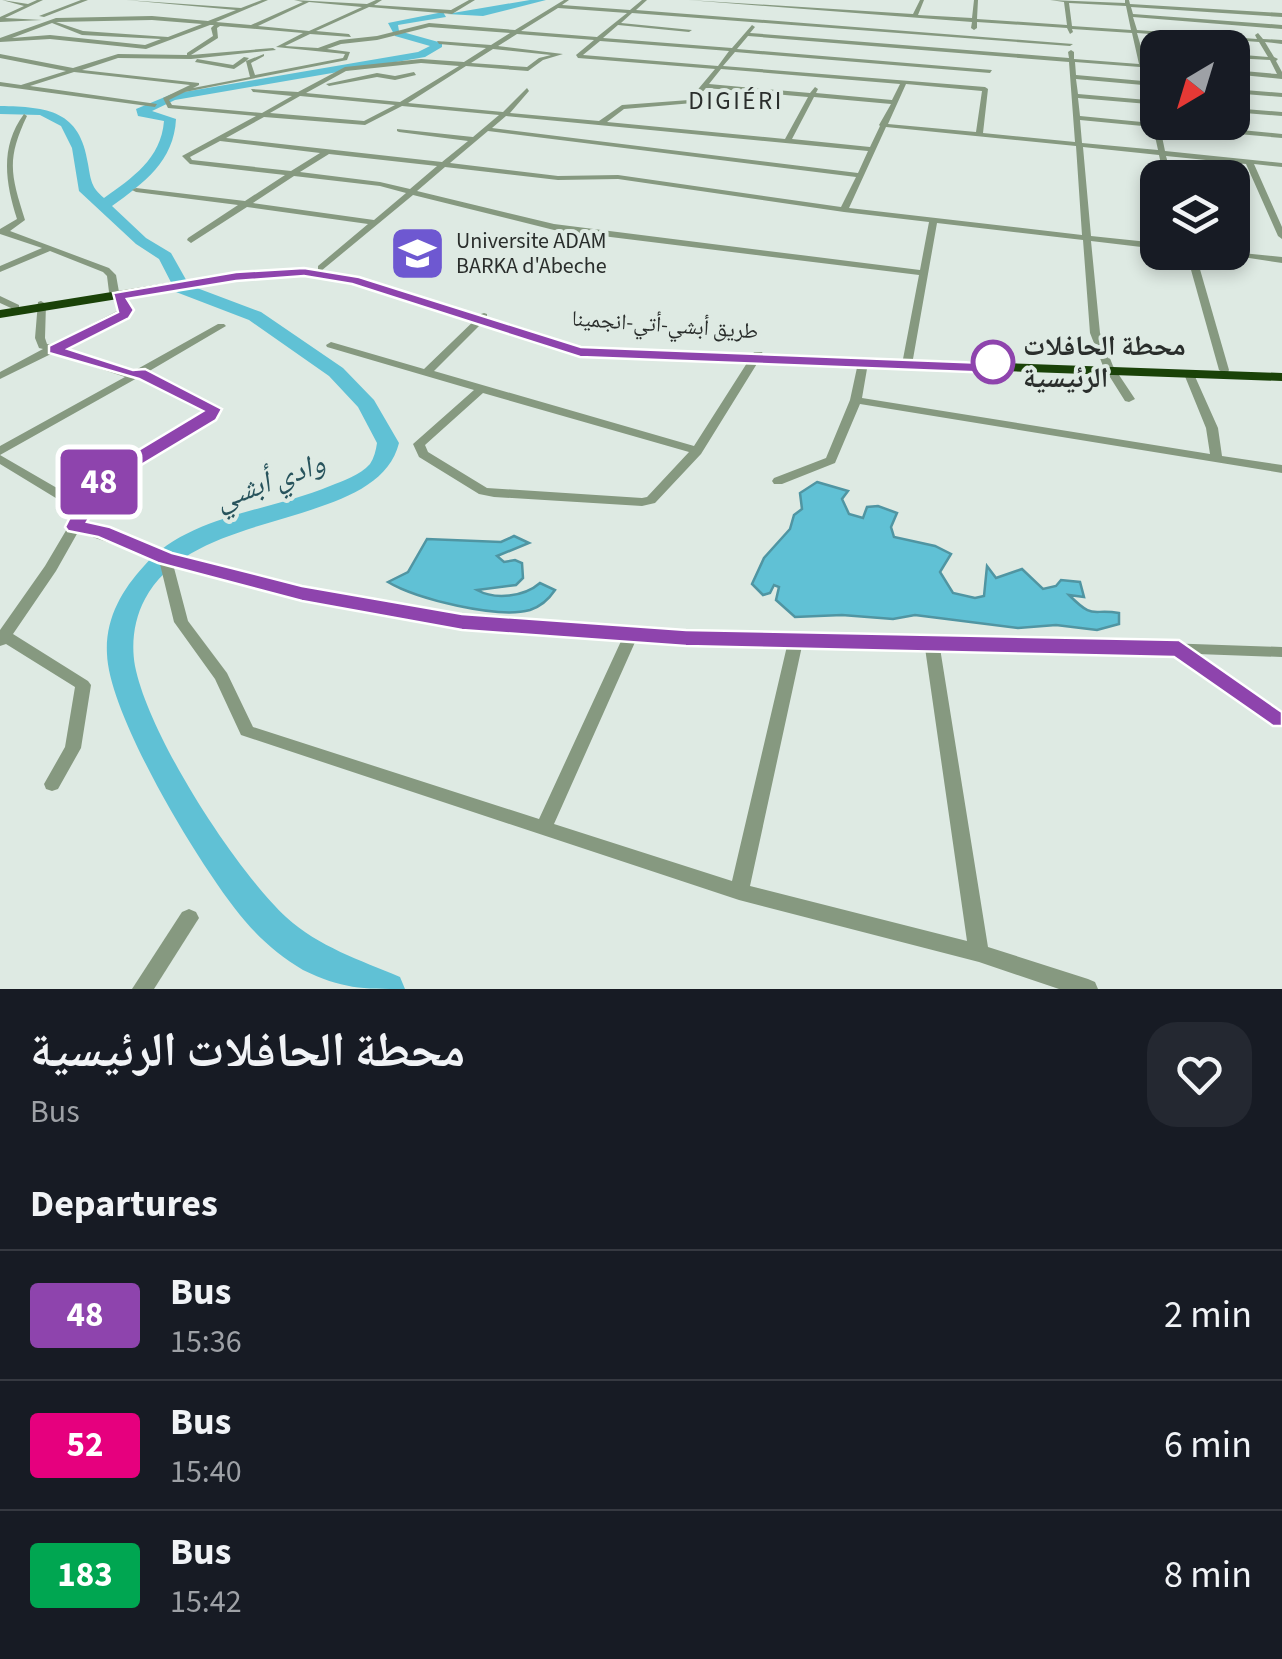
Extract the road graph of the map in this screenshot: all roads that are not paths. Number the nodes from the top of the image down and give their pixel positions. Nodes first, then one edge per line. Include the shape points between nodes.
1 (4, 0) edge
2 (41, 0) edge
3 (86, 0) edge
4 (128, 0) edge
5 (268, 0) edge
6 (380, 0) edge
7 (474, 0) edge
8 (567, 0) edge
9 (645, 0) edge
10 (690, 0) edge
11 (774, 0) edge
12 (866, 0) edge
13 (922, 0) edge
14 (976, 0) edge
15 (1052, 0) edge
16 (1066, 0) edge
17 (1234, 0) edge
18 (308, 1) edge
19 (721, 1) edge
20 (295, 2) edge
21 (1128, 2) edge
22 (199, 3) edge
23 (32, 6) junction
24 (367, 6) junction
25 (552, 6) junction
26 (768, 6) junction
27 (243, 10) junction
28 (452, 12) junction
29 (634, 12) junction
30 (1243, 12) junction
31 (858, 13) junction
32 (1282, 14) edge
33 (914, 16) junction
34 (1130, 16) junction
35 (703, 18) junction
36 (0, 20) edge
37 (31, 20) junction
38 (53, 20) junction
39 (756, 21) junction
40 (976, 21) junction
41 (209, 23) junction
42 (219, 24) junction
43 (618, 24) junction
44 (429, 25) junction
45 (251, 26) junction
46 (1252, 26) junction
47 (849, 28) junction
48 (1070, 28) junction
49 (1282, 28) edge
50 (689, 30) junction
51 (72, 32) junction
52 (310, 32) junction
53 (512, 32) junction
54 (1134, 32) junction
55 (103, 33) junction
56 (215, 33) junction
57 (747, 34) junction
58 (300, 37) junction
59 (971, 37) junction
60 (50, 38) junction
61 (168, 38) junction
62 (377, 38) junction
63 (0, 40) edge
64 (598, 40) junction
65 (1261, 40) junction
66 (86, 42) junction
67 (439, 42) dead end
68 (841, 42) junction
69 (1282, 42) edge
70 (156, 44) junction
71 (1070, 44) junction
72 (672, 45) junction
73 (490, 46) junction
74 (136, 47) junction
75 (276, 48) junction
76 (201, 49) junction
77 (304, 49) junction
78 (319, 50) junction
79 (733, 50) junction
80 (1140, 50) edge
81 (965, 51) junction
82 (220, 54) junction
83 (560, 54) junction
84 (994, 54) junction
85 (578, 56) junction
86 (4, 57) edge
87 (184, 57) junction
88 (828, 57) junction
89 (1250, 57) edge
90 (104, 58) junction
91 (246, 58) junction
92 (1272, 59) junction
93 (1072, 60) junction
94 (1282, 60) edge
95 (466, 63) junction
96 (0, 64) edge
97 (234, 66) junction
98 (717, 66) junction
99 (1140, 66) edge
100 (964, 68) junction
101 (78, 71) junction
102 (990, 71) junction
103 (1250, 73) edge
104 (414, 74) dead end
105 (821, 76) junction
106 (1282, 76) edge
107 (1073, 77) junction
108 (253, 78) junction
109 (904, 82) junction
110 (1140, 83) edge
111 (0, 84) edge
112 (196, 84) junction
113 (706, 86) junction
114 (18, 88) junction
115 (307, 89) junction
116 (985, 89) junction
117 (253, 90) dead end
118 (527, 90) dead end
119 (1250, 92) edge
120 (176, 94) junction
121 (298, 95) junction
122 (813, 95) junction
123 (1282, 95) edge
124 (1076, 96) junction
125 (894, 102) junction
126 (1140, 102) edge
127 (401, 104) junction
128 (155, 106) dead end
129 (1250, 111) edge
130 (504, 114) junction
131 (1282, 114) edge
132 (24, 116) dead end
133 (266, 116) junction
134 (1077, 118) junction
135 (602, 122) junction
136 (1140, 124) edge
137 (882, 125) junction
138 (486, 129) junction
139 (399, 130) dead end
140 (1250, 133) edge
141 (979, 134) junction
142 (1282, 136) edge
143 (220, 139) junction
144 (473, 139) junction
145 (788, 140) junction
146 (1159, 140) edge
147 (1079, 146) junction
148 (870, 148) junction
149 (328, 152) junction
150 (1162, 154) junction
151 (1164, 160) edge
152 (1228, 160) edge
153 (1250, 162) joint
154 (441, 164) junction
155 (1282, 165) edge
156 (293, 174) junction
157 (858, 175) junction
158 (136, 190) dead end
159 (409, 190) junction
160 (246, 204) junction
161 (844, 210) junction
162 (1277, 211) edge
163 (933, 220) junction
164 (372, 222) junction
165 (2, 231) edge
166 (1282, 236) edge
167 (1087, 238) junction
168 (191, 240) dead end
169 (1140, 244) edge
170 (50, 248) junction
171 (1250, 256) edge
172 (1282, 260) edge
173 (320, 268) junction
174 (0, 269) edge
175 (1195, 270) edge
176 (925, 273) junction
177 (236, 274) junction
178 (123, 292) junction
179 (0, 298) edge
180 (41, 306) junction
181 (16, 309) junction
182 (0, 312) edge
183 (481, 318) junction
184 (221, 326) dead end
185 (331, 346) dead end
186 (54, 349) junction
187 (758, 357) junction
188 (908, 360) junction
189 (864, 363) junction
190 (994, 365) junction
191 (1109, 369) junction
192 (1224, 370) junction
193 (426, 372) junction
194 (136, 374) junction
195 (1189, 374) junction
196 (1282, 374) edge
197 (0, 376) edge
198 (481, 388) junction
199 (1129, 398) dead end
200 (856, 400) junction
201 (0, 451) edge
202 (697, 451) junction
203 (1216, 457) junction
204 (0, 459) edge
205 (1282, 468) edge
206 (778, 481) dead end
207 (69, 500) junction
208 (75, 527) junction
209 (166, 558) junction
210 (632, 633) junction
211 (2, 638) edge
212 (796, 638) junction
213 (932, 644) junction
214 (1179, 648) junction
215 (1282, 652) edge
216 (1282, 719) edge
217 (52, 784) dead end
218 (544, 827) junction
219 (739, 892) junction
220 (190, 918) dead end
221 (978, 953) junction
222 (142, 989) edge
223 (1088, 989) edge

1 - 23 street
2 - 23 street
3 - 37 street
4 - 22 street
5 - 27 street
6 - 24 street
7 - 28 street
8 - 25 street
9 - 29 street
10 - 19 street
11 - 26 street
12 - 31 street
13 - 33 street
14 - 40 street
15 - 16 street
16 - 21 street
16 - 48 street
17 - 30 street
18 - 20 street
18 - 24 street
19 - 26 street
20 - 45 street
21 - 30 street
21 - 34 street
22 - 27 street
23 - 36 street
24 - 28 street
24 - 52 street
25 - 29 street
25 - 53 street
26 - 31 street
26 - 39 street
27 - 41 street
28 - 44 street
29 - 35 street
29 - 43 street
30 - 32 street
30 - 46 street
31 - 33 street
31 - 47 street
33 - 40 street
34 - 46 street
34 - 54 street
35 - 39 street
35 - 50 street
36 - 37 street
37 - 38 street
38 - 41 street
38 - 51 street
38 - 63 street
39 - 47 street
39 - 57 street
40 - 48 street
40 - 59 street
41 - 42 street
41 - 61 street
42 - 45 street
42 - 56 street
43 - 50 street
43 - 64 street
44 - 53 street
44 - 62 street
45 - 52 street
46 - 49 street
46 - 65 street
47 - 59 street
47 - 68 street
48 - 54 street
48 - 71 street
50 - 72 street
51 - 55 street
51 - 60 street
52 - 58 street
52 - 62 street
53 - 64 street
53 - 73 street
54 - 65 street
54 - 80 street
55 - 61 street
55 - 66 street
56 - 70 street
56 - 76 street
57 - 68 street
57 - 79 street
58 - 75 street
58 - 77 street
59 - 71 street
59 - 81 street
60 - 63 street
60 - 66 street
61 - 70 street
62 - 78 street
64 - 72 street
64 - 85 street
65 - 69 street
65 - 92 street
66 - 74 street
66 - 90 street
67 - 73 street
68 - 81 street
68 - 88 street
70 - 74 street
71 - 93 street
72 - 79 street
73 - 83 street
73 - 95 street
74 - 90 street
75 - 77 street
75 - 91 street
76 - 82 street
76 - 87 street
77 - 78 street
78 - 108 street via 348,53 345,59
79 - 88 street
79 - 98 street
81 - 84 street
81 - 100 street
82 - 87 street
82 - 91 street
83 - 85 street
83 - 95 street via 528,69
84 - 93 street
84 - 102 street
85 - 98 street
86 - 96 street
86 - 101 street
87 - 90 street
87 - 97 street
88 - 100 street
88 - 105 street
89 - 92 street
90 - 101 street
91 - 97 street
91 - 108 street
92 - 94 street
92 - 106 street
93 - 99 street
93 - 107 street
95 - 115 street via 345,68
95 - 127 street
97 - 112 street
98 - 105 street
98 - 113 street
100 - 102 street
101 - 112 street
101 - 114 street
102 - 116 street
103 - 106 street
104 - 115 street
105 - 109 street
105 - 122 street
107 - 110 street
107 - 124 street
108 - 120 street
109 - 116 street
109 - 125 street
111 - 114 street
112 - 120 street
113 - 122 street
113 - 135 street via 688,104 622,107
114 - 128 street
115 - 121 street
116 - 141 street
117 - 121 street
118 - 130 street
119 - 123 street
120 - 133 street via 163,102
121 - 127 street
121 - 133 street
122 - 125 street
122 - 145 street
124 - 126 street
124 - 134 street
125 - 137 street
127 - 130 street
127 - 133 street via 365,123
129 - 131 street
130 - 135 street
130 - 138 street
132 - 165 street via 4,162 22,220
133 - 143 street
134 - 136 street
134 - 147 street
135 - 145 street
137 - 141 street
137 - 148 street
138 - 144 street
138 - 157 street
139 - 144 street
140 - 142 street
141 - 147 street
143 - 149 street
143 - 156 street via 186,156 190,162
144 - 154 street
145 - 148 street
146 - 150 street
147 - 150 street
147 - 167 street
148 - 157 street
149 - 154 street
149 - 156 street
150 - 151 street
150 - 152 street
153 - 155 street
153 - 162 street
154 - 159 street
154 - 161 street via 558,178 618,177
156 - 159 street
156 - 160 street
157 - 161 street
158 - 160 street
159 - 164 street
159 - 176 street via 554,226
160 - 164 street
160 - 168 street
161 - 163 street
162 - 166 street
163 - 167 street
163 - 176 street
164 - 173 street
165 - 170 street
167 - 169 street
167 - 191 street via 1094,333
170 - 174 street
170 - 178 street via 106,270
171 - 172 street
173 - 177 highway
173 - 183 highway via 353,273
175 - 192 street
176 - 188 street
177 - 178 highway
177 - 183 highway via 337,276
178 - 180 highway
178 - 186 street via 124,314
179 - 181 street
180 - 181 highway
180 - 186 street via 40,343
181 - 182 highway
183 - 187 highway via 580,352
183 - 193 street
184 - 194 street
185 - 193 street
186 - 194 street
186 - 197 street
187 - 188 highway, طريق أبشي-أتي-انجمينا
187 - 189 highway
187 - 202 street
188 - 190 highway, طريق أبشي-أتي-انجمينا
189 - 190 highway
189 - 200 street
190 - 191 highway
191 - 192 highway
191 - 195 highway
191 - 199 street
192 - 196 highway
193 - 198 street
194 - 201 street
194 - 207 street via 214,412
195 - 196 highway
195 - 203 street via 1212,428
198 - 202 street
198 - 202 street via 419,444 424,454 483,491 642,502
200 - 203 street
200 - 206 street via 831,460
203 - 205 street
204 - 207 street
207 - 208 street via 80,517
208 - 209 street
208 - 211 street
209 - 210 street via 302,593 462,622
209 - 218 street via 182,622 222,676 247,731
210 - 212 street
210 - 218 street
211 - 217 street via 83,685 73,748
212 - 213 street
212 - 219 street
213 - 214 street
213 - 221 street
214 - 215 street
214 - 216 street
218 - 219 street
219 - 221 street
220 - 222 street
221 - 223 street

